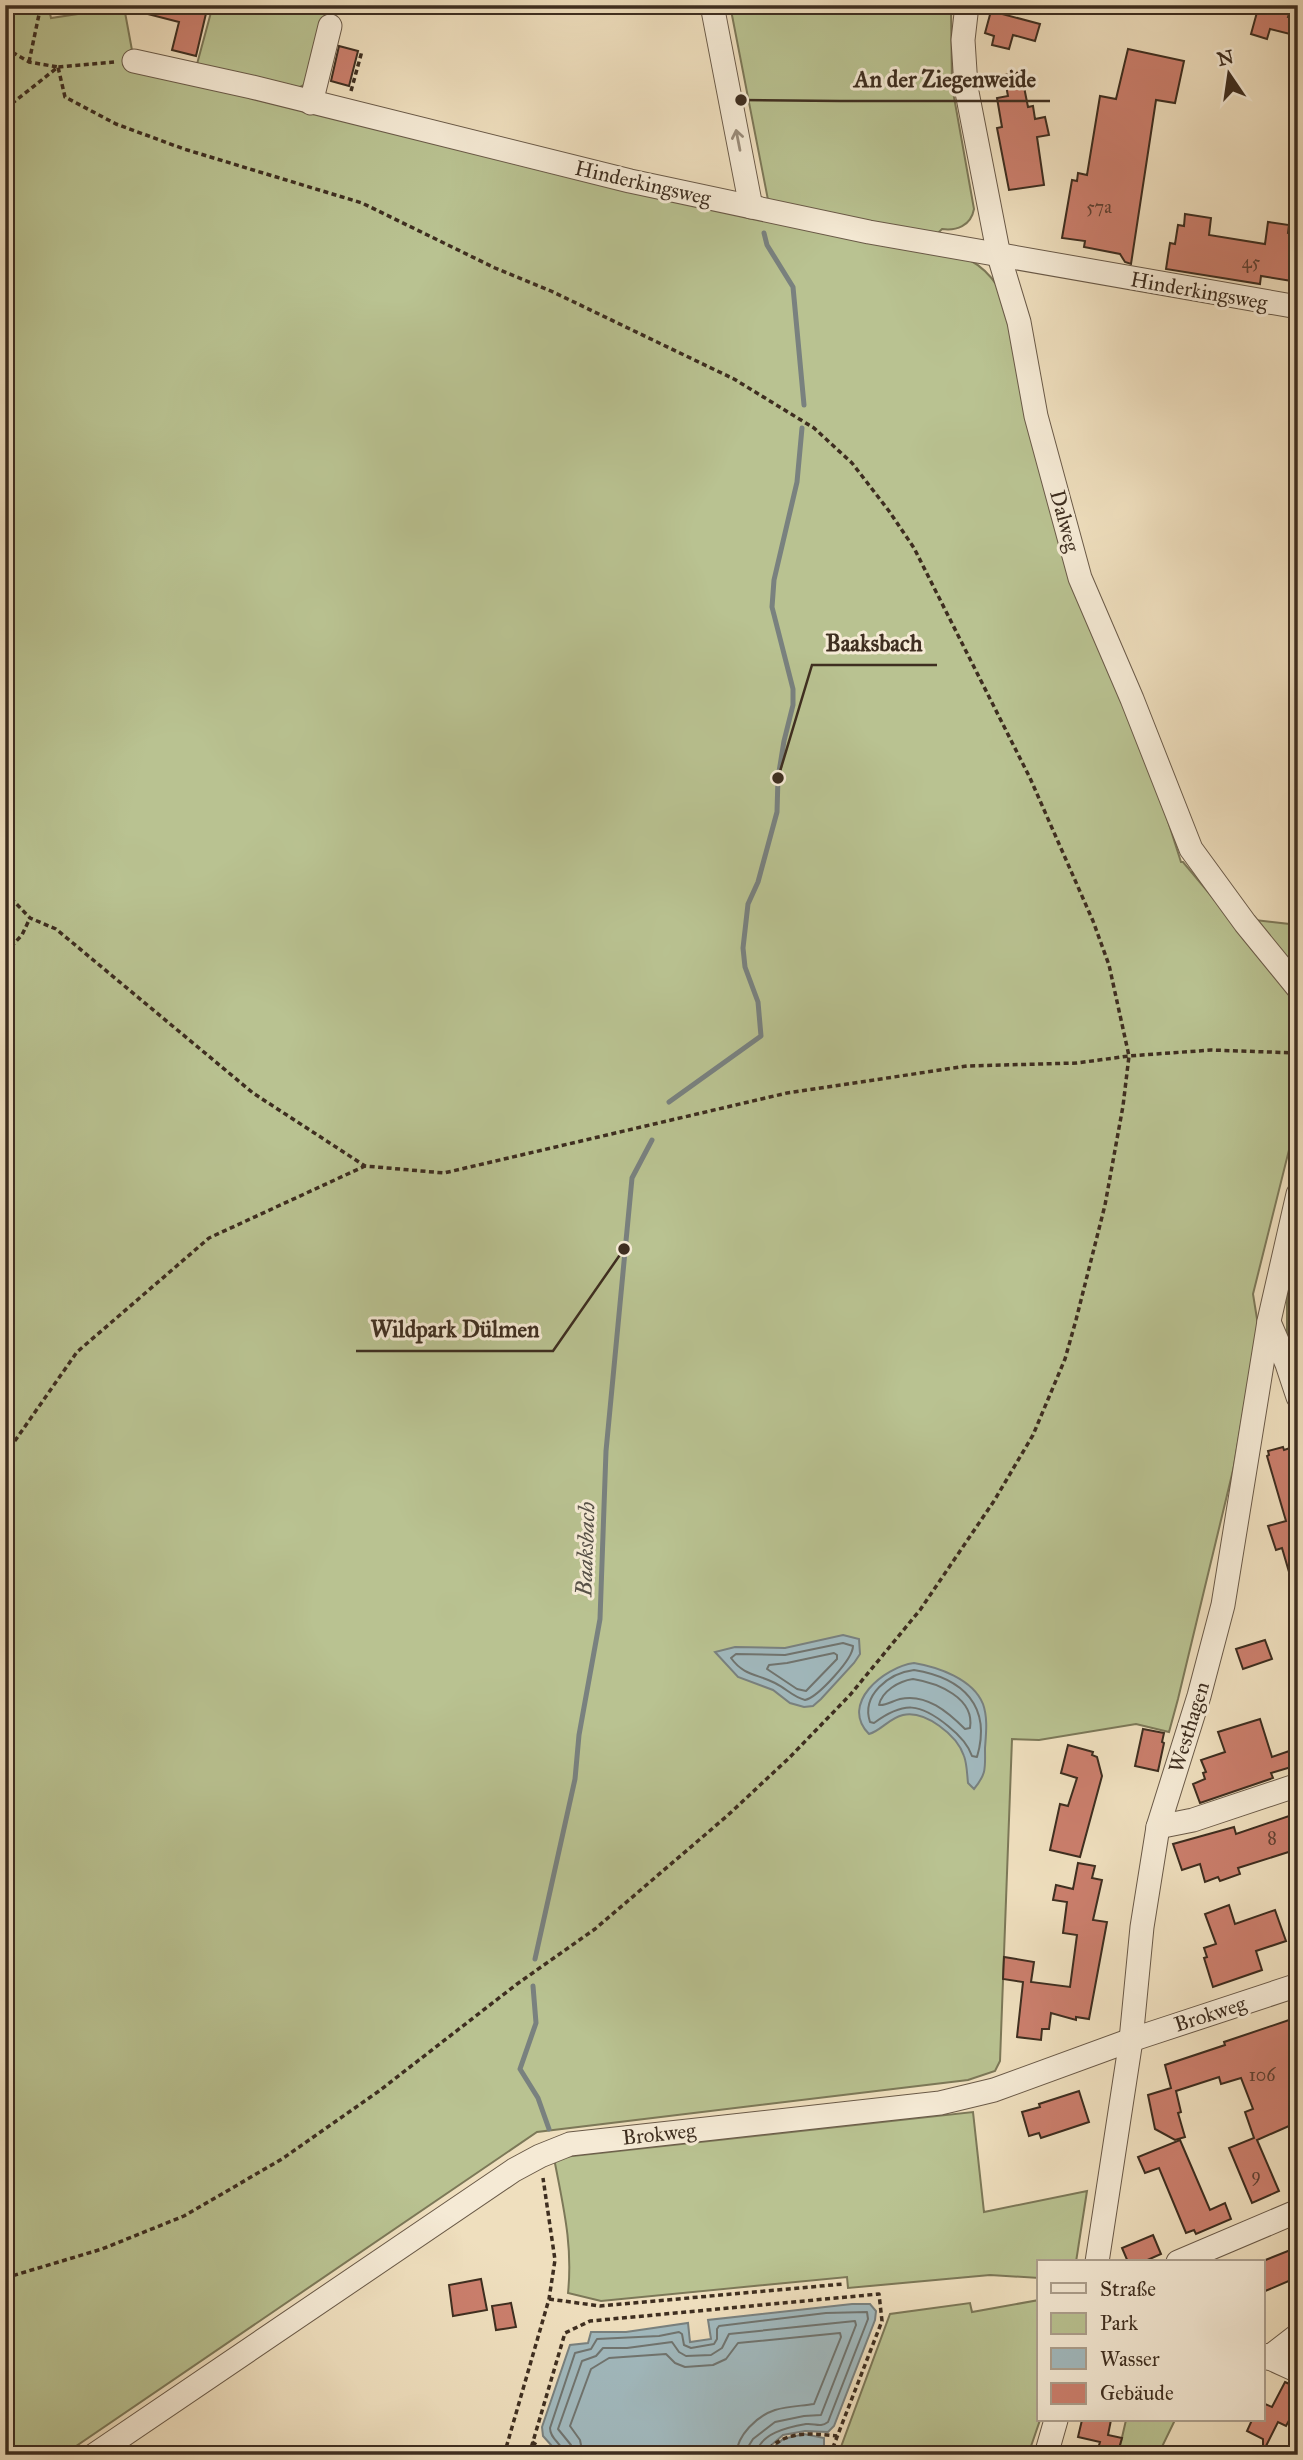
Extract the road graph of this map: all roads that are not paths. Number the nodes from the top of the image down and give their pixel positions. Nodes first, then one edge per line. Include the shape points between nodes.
1 (712, 5) edge
2 (965, 6) edge
3 (330, 26) dead end
4 (134, 61) road end
5 (311, 103) junction
6 (751, 207) junction
7 (999, 257) junction
8 (1298, 307) edge
9 (1298, 988) edge
10 (1298, 1194) edge
11 (1269, 1321) junction
12 (1298, 1397) edge
13 (1298, 1785) edge
14 (1158, 1827) junction
15 (1298, 1984) edge
16 (1130, 2040) junction
17 (1298, 2211) edge
18 (1097, 2260) edge
19 (1183, 2260) edge
20 (1298, 2335) edge
21 (1265, 2357) edge
22 (1298, 2371) edge
23 (1055, 2422) edge
24 (94, 2455) edge
25 (1046, 2455) edge

6 -> 1 street
2 - 7 street, Dalweg via 966,87
3 - 5 street
4 - 5 street, Hinderkingsweg
5 - 6 street, Hinderkingsweg
6 - 7 street, Hinderkingsweg
7 - 8 street, Hinderkingsweg
7 - 9 street, Dalweg via 1080,578 1191,849
10 - 11 street, Westhagen
11 - 12 street
11 - 14 street, Westhagen via 1223,1605
13 - 14 street
14 - 16 street, Westhagen
15 - 16 street, Brokweg
16 - 18 street, Westhagen
16 - 24 street, Brokweg via 994,2090 940,2103 570,2144 540,2156
17 - 19 street
20 - 21 street
21 - 22 street
23 - 25 street

